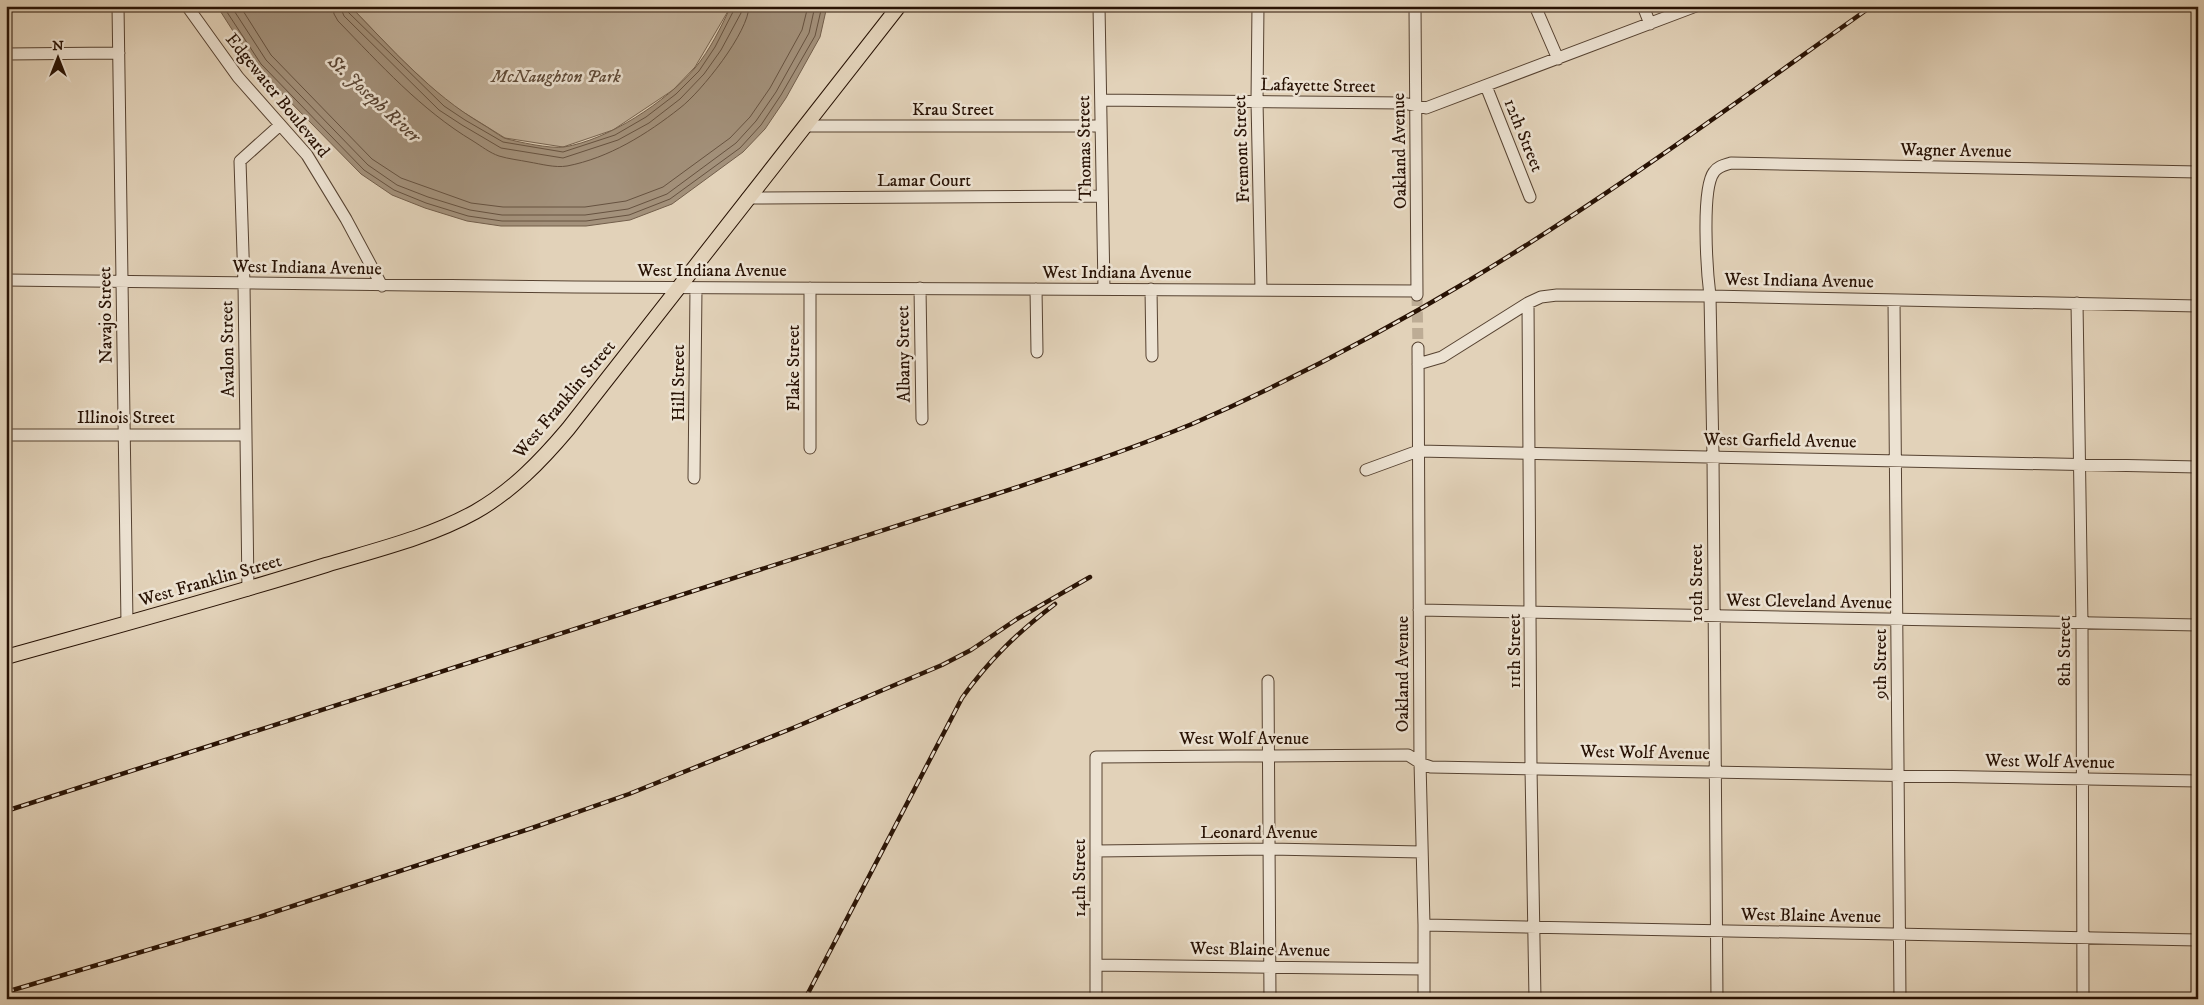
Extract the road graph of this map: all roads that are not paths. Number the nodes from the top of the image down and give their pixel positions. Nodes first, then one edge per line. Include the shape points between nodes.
1 (118, 6) edge
2 (187, 6) edge
3 (899, 6) edge
4 (1099, 6) edge
5 (1258, 6) edge
6 (1415, 6) edge
7 (1535, 6) edge
8 (1643, 6) edge
9 (1696, 6) edge
10 (1650, 24) junction
11 (118, 53) junction
12 (6, 54) edge
13 (1558, 58) junction
14 (1486, 86) junction
15 (1101, 100) junction
16 (1257, 101) junction
17 (1415, 106) junction
18 (280, 125) junction
19 (805, 126) junction
20 (1101, 126) junction
21 (1715, 170) joint
22 (2198, 172) edge
23 (1102, 196) junction
24 (1530, 197) dead end
25 (747, 198) junction
26 (6, 280) edge
27 (121, 283) junction
28 (244, 284) junction
29 (382, 286) junction
30 (678, 288) junction
31 (696, 288) junction
32 (810, 288) junction
33 (920, 288) junction
34 (1036, 288) junction
35 (1151, 289) junction
36 (1104, 290) junction
37 (1261, 290) junction
38 (1418, 293) joint
39 (1710, 296) junction
40 (1894, 300) junction
41 (1528, 303) junction
42 (2077, 303) junction
43 (2198, 306) edge
44 (1418, 348) tunnel mouth
45 (1037, 352) dead end
46 (1152, 356) dead end
47 (1418, 364) junction
48 (922, 419) dead end
49 (125, 434) junction
50 (6, 435) edge
51 (246, 435) junction
52 (810, 448) dead end
53 (1418, 451) junction
54 (1529, 453) junction
55 (1713, 456) junction
56 (1896, 460) junction
57 (2079, 465) junction
58 (2198, 467) edge
59 (1366, 470) dead end
60 (694, 478) dead end
61 (248, 590) junction
62 (1419, 610) junction
63 (1531, 613) junction
64 (1713, 617) junction
65 (1898, 619) junction
66 (127, 624) junction
67 (2082, 624) junction
68 (2198, 625) edge
69 (6, 657) edge
70 (1268, 681) dead end
71 (1270, 756) junction
72 (1096, 757) joint
73 (1420, 762) junction
74 (1531, 768) junction
75 (1714, 771) junction
76 (1897, 775) junction
77 (2081, 779) junction
78 (2198, 781) edge
79 (1268, 849) junction
80 (1096, 851) junction
81 (1422, 852) junction
82 (1424, 926) junction
83 (1534, 928) junction
84 (1716, 931) junction
85 (1899, 933) junction
86 (2083, 938) junction
87 (2198, 940) edge
88 (1096, 965) junction
89 (1270, 967) junction
90 (1423, 969) junction
91 (1096, 999) edge
92 (1270, 999) edge
93 (1424, 999) edge
94 (1535, 999) edge
95 (1717, 999) edge
96 (1900, 999) edge
97 (2083, 999) edge

1 - 11 street, Navajo Street
2 - 18 street, Edgewater Boulevard via 238,77
3 - 19 main road, West Franklin Street
4 - 15 street, Thomas Street
5 - 16 street, Fremont Street
6 - 17 street, Oakland Avenue
7 - 13 street
8 - 10 street
9 - 10 street, Lafayette Street
10 - 13 street, Lafayette Street
11 - 12 street
11 - 27 street, Navajo Street
13 - 14 street, Lafayette Street
14 - 17 street, Lafayette Street via 1432,107
14 - 24 street, 12th Street
15 - 16 street, Lafayette Street
15 - 20 street, Thomas Street
16 - 17 street, Lafayette Street via 1403,103
16 - 37 street, Fremont Street
17 - 38 street, Oakland Avenue
18 - 28 street, Avalon Street via 240,161
18 - 29 street, Edgewater Boulevard via 307,155
19 - 20 street, Krau Street
19 - 25 main road, West Franklin Street
20 - 23 street, Thomas Street
21 - 22 street, Wagner Avenue via 1731,164
21 - 39 street, 10th Street via 1708,188 1707,270
23 - 25 street, Lamar Court
23 - 36 street, Thomas Street
25 - 30 main road, West Franklin Street
26 - 27 street, West Indiana Avenue
27 - 28 street, West Indiana Avenue
27 - 49 street, Navajo Street
28 - 29 street, West Indiana Avenue
28 - 51 street, Avalon Street
29 - 30 street, West Indiana Avenue
30 - 31 street, West Indiana Avenue
30 - 61 main road, West Franklin Street via 546,454 500,496 456,522 425,534
31 - 32 street, West Indiana Avenue
31 - 60 street, Hill Street
32 - 33 street, West Indiana Avenue
32 - 52 street, Flake Street
33 - 34 street, West Indiana Avenue
33 - 48 street, Albany Street
34 - 36 street, West Indiana Avenue
34 - 45 street
35 - 36 street, West Indiana Avenue
35 - 37 street, West Indiana Avenue
35 - 46 street
37 - 38 street, West Indiana Avenue
39 - 40 street, West Indiana Avenue
39 - 41 street, West Indiana Avenue via 1557,295
39 - 55 street, 10th Street
40 - 42 street, West Indiana Avenue
40 - 56 street, 9th Street
41 - 47 street, West Indiana Avenue via 1442,357
41 - 54 street, 11th Street
42 - 43 street, West Indiana Avenue
42 - 57 street, 8th Street
44 - 47 street, Oakland Avenue
47 - 53 street, Oakland Avenue
49 - 50 street, Illinois Street
49 - 51 street, Illinois Street
49 - 66 street, Navajo Street
51 - 61 street, Avalon Street
53 - 54 street, West Garfield Avenue
53 - 59 street, West Garfield Avenue
53 - 62 street, Oakland Avenue
54 - 55 street, West Garfield Avenue
54 - 63 street, 11th Street
55 - 56 street, West Garfield Avenue
55 - 64 street, 10th Street
56 - 57 street, West Garfield Avenue
56 - 65 street, 9th Street
57 - 58 street, West Garfield Avenue
57 - 67 street, 8th Street
61 - 66 main road, West Franklin Street
62 - 63 street, West Cleveland Avenue
62 - 73 street, Oakland Avenue
63 - 64 street, West Cleveland Avenue
63 - 74 street, 11th Street
64 - 65 street, West Cleveland Avenue
64 - 75 street, 10th Street
65 - 67 street, West Cleveland Avenue
65 - 76 street, 9th Street
66 - 69 main road, West Franklin Street
67 - 68 street, West Cleveland Avenue
67 - 77 street, 8th Street
70 - 71 street
71 - 72 street, West Wolf Avenue
71 - 73 street, West Wolf Avenue via 1408,755
71 - 79 street
72 - 80 street, 14th Street
73 - 74 street, West Wolf Avenue via 1431,767
73 - 81 street, Oakland Avenue
74 - 75 street, West Wolf Avenue
74 - 83 street, 11th Street
75 - 76 street, West Wolf Avenue
75 - 84 street, 10th Street
76 - 77 street, West Wolf Avenue
76 - 85 street, 9th Street
77 - 78 street, West Wolf Avenue
77 - 86 street, 8th Street
79 - 80 street, Leonard Avenue
79 - 81 street, Leonard Avenue
79 - 89 street
80 - 88 street, 14th Street
81 - 82 street, Oakland Avenue
82 - 83 street, West Blaine Avenue
82 - 90 street, Oakland Avenue
83 - 84 street, West Blaine Avenue
83 - 94 street, 11th Street
84 - 85 street, West Blaine Avenue
84 - 95 street, 10th Street
85 - 86 street, West Blaine Avenue
85 - 96 street, 9th Street
86 - 87 street, West Blaine Avenue
86 - 97 street, 8th Street
88 - 89 street, West Blaine Avenue
88 - 91 street, 14th Street
89 - 90 street, West Blaine Avenue
89 - 92 street
90 - 93 street, Oakland Avenue

